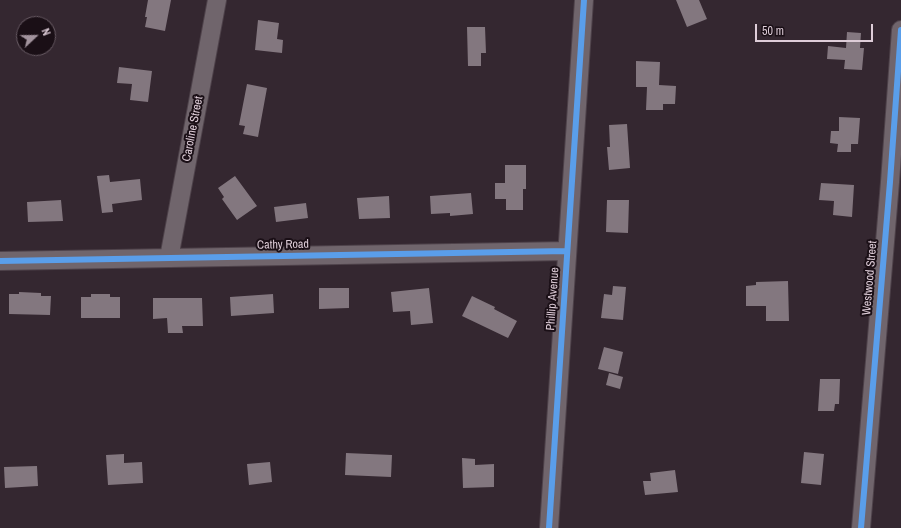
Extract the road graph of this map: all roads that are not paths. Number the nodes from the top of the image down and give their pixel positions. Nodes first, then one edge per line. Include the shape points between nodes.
1 (217, 0) edge
2 (584, 0) edge
3 (901, 30) edge
4 (567, 251) junction
5 (169, 258) junction
6 (0, 262) edge
7 (549, 528) edge
8 (861, 528) edge

1 - 5 street, Caroline Street
2 - 4 street, Phillip Avenue
3 - 8 street, Westwood Street
4 - 5 street, Cathy Road
4 - 7 street, Phillip Avenue
5 - 6 street, Cathy Road

